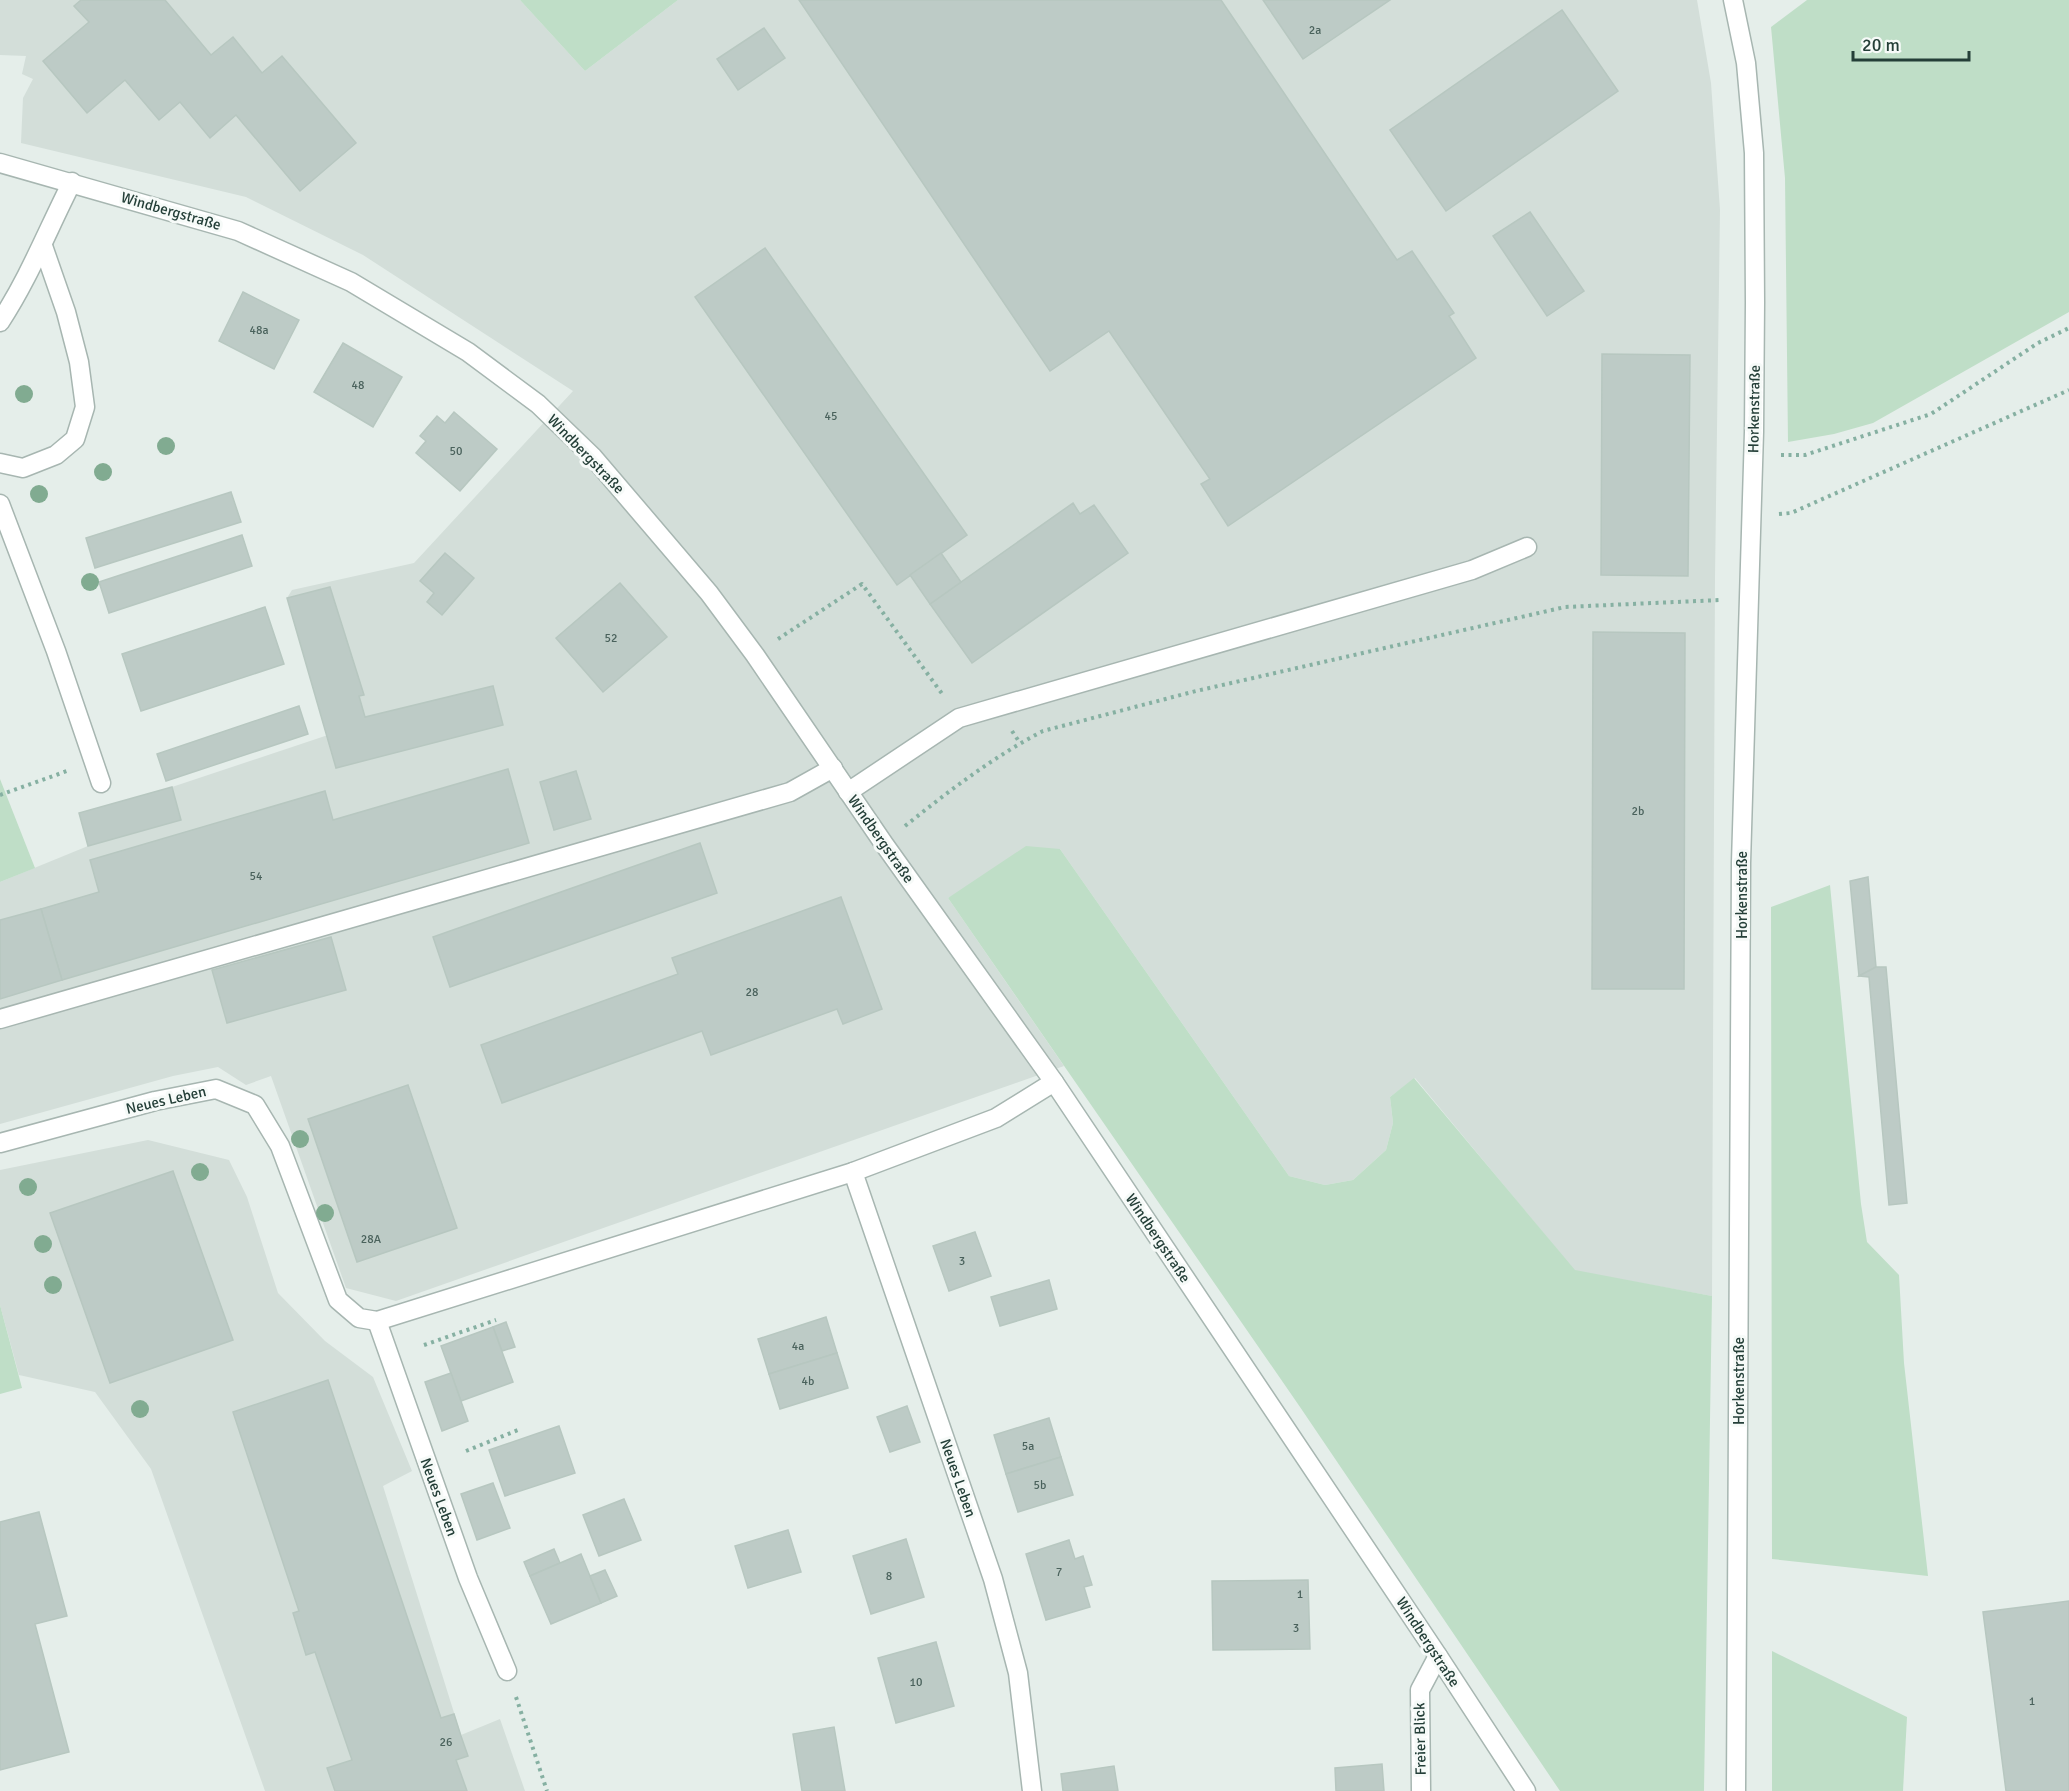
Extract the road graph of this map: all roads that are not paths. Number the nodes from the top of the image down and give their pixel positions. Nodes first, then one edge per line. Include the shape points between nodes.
1 (1732, 0) edge
2 (0, 163) edge
3 (72, 182) junction
4 (43, 246) junction
5 (0, 322) edge
6 (0, 463) edge
7 (0, 504) edge
8 (1527, 547) dead end
9 (832, 768) junction
10 (101, 783) dead end
11 (848, 792) junction
12 (0, 1018) edge
13 (1054, 1082) junction
14 (0, 1143) edge
15 (853, 1172) junction
16 (377, 1321) junction
17 (1438, 1656) junction
18 (507, 1671) road end
19 (1032, 1791) edge
20 (1421, 1791) edge
21 (1526, 1791) edge
22 (1736, 1791) edge

1 - 22 street, Horkenstraße via 1746,63 1754,153 1755,302 1741,874
2 - 3 street, Windbergstraße
3 - 4 street
3 - 9 street, Windbergstraße via 238,231 351,282 468,352 538,404 593,457 709,593
4 - 5 street
4 - 6 street via 66,312 86,407 75,439 56,455 23,468
7 - 10 street
8 - 11 street via 1472,570 959,718
9 - 11 street, Windbergstraße
9 - 12 street via 790,792
11 - 13 street, Windbergstraße
13 - 15 street via 996,1118
13 - 17 street, Windbergstraße
14 - 16 street, Neues Leben via 155,1101 216,1089 255,1105 280,1146 338,1300 359,1318
15 - 16 street
15 - 19 street, Neues Leben via 993,1579 1018,1673
16 - 18 street, Neues Leben via 468,1578
17 - 20 street, Freier Blick via 1420,1690
17 - 21 street, Windbergstraße

